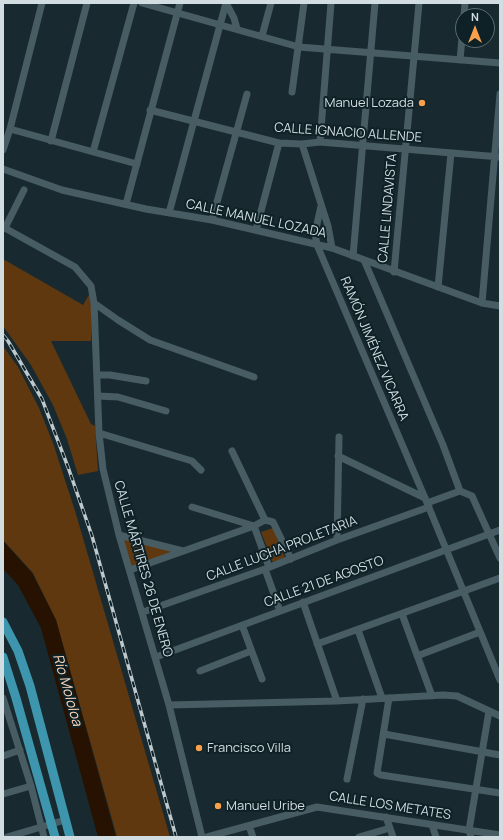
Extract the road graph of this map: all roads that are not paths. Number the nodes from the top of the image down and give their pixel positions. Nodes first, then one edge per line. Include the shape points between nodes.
1 (42, 3) edge
2 (88, 3) edge
3 (134, 3) edge
4 (142, 3) edge
5 (180, 3) edge
6 (226, 3) edge
7 (271, 3) edge
8 (304, 3) edge
9 (331, 3) edge
10 (375, 3) edge
11 (419, 3) edge
12 (177, 12) junction
13 (220, 24) junction
14 (237, 29) junction
15 (262, 36) junction
16 (299, 47) junction
17 (461, 48) edge
18 (328, 49) junction
19 (371, 52) junction
20 (414, 56) junction
21 (460, 60) junction
22 (500, 62) edge
23 (292, 92) dead end
24 (247, 94) dead end
25 (500, 94) edge
26 (150, 110) junction
27 (194, 121) junction
28 (10, 129) junction
29 (237, 132) junction
30 (51, 141) junction
31 (320, 142) junction
32 (279, 143) junction
33 (302, 144) junction
34 (362, 146) junction
35 (405, 149) junction
36 (3, 150) edge
37 (93, 152) junction
38 (451, 153) junction
39 (497, 157) edge
40 (137, 164) junction
41 (3, 169) edge
42 (24, 190) dead end
43 (126, 204) junction
44 (321, 206) junction
45 (169, 213) junction
46 (212, 220) junction
47 (4, 227) edge
48 (256, 230) junction
49 (317, 245) junction
50 (332, 248) junction
51 (353, 256) junction
52 (364, 260) junction
53 (394, 272) junction
54 (438, 287) junction
55 (94, 303) junction
56 (482, 303) junction
57 (500, 306) edge
58 (97, 375) junction
59 (254, 377) dead end
60 (146, 381) dead end
61 (98, 396) junction
62 (166, 412) dead end
63 (99, 433) junction
64 (339, 437) dead end
65 (232, 451) dead end
66 (338, 456) junction
67 (201, 470) dead end
68 (460, 491) junction
69 (427, 502) junction
70 (192, 507) dead end
71 (265, 520) junction
72 (254, 526) junction
73 (500, 530) edge
74 (490, 534) junction
75 (119, 535) junction
76 (337, 540) junction
77 (446, 550) junction
78 (184, 551) junction
79 (500, 558) edge
80 (291, 559) junction
81 (267, 568) junction
82 (130, 570) junction
83 (500, 578) edge
84 (463, 592) junction
85 (303, 602) junction
86 (280, 611) junction
87 (143, 612) junction
88 (402, 614) junction
89 (3, 622) edge
90 (242, 625) junction
91 (358, 630) junction
92 (480, 632) junction
93 (317, 644) junction
94 (251, 651) junction
95 (417, 656) junction
96 (3, 657) edge
97 (156, 657) junction
98 (200, 671) dead end
99 (262, 679) dead end
100 (500, 680) edge
101 (432, 696) junction
102 (3, 698) edge
103 (386, 698) junction
104 (363, 699) junction
105 (337, 701) junction
106 (169, 705) junction
107 (489, 711) junction
108 (6, 715) edge
109 (500, 716) edge
110 (384, 734) junction
111 (20, 750) junction
112 (482, 752) junction
113 (500, 755) edge
114 (3, 756) edge
115 (347, 779) dead end
116 (31, 786) junction
117 (476, 789) junction
118 (500, 793) edge
119 (3, 794) edge
120 (386, 817) junction
121 (65, 820) junction
122 (51, 824) junction
123 (432, 825) junction
124 (249, 826) junction
125 (41, 827) junction
126 (390, 828) junction
127 (470, 834) edge
128 (19, 835) edge
129 (500, 836) edge
130 (7, 837) edge
131 (44, 837) edge
132 (55, 837) edge
133 (70, 837) edge
134 (202, 837) edge
135 (207, 837) edge
136 (253, 837) edge
137 (359, 837) edge
138 (393, 837) edge
139 (436, 837) edge

1 - 28 street
2 - 30 street
3 - 37 street
4 - 12 street
5 - 12 street
6 - 13 street
6 - 14 street
7 - 15 street
8 - 16 street
9 - 18 street
10 - 19 street
11 - 20 street, CALLE LINDAVISTA
12 - 13 street
12 - 26 street
13 - 14 street
13 - 27 street
14 - 15 street
15 - 16 street
16 - 18 street
16 - 23 street
17 - 21 street
18 - 19 street
18 - 31 street
19 - 20 street
19 - 34 street
20 - 21 street
20 - 35 street, CALLE LINDAVISTA
21 - 22 street
24 - 29 street
25 - 39 street
26 - 27 street, CALLE IGNACIO ALLENDE
26 - 40 street
27 - 29 street, CALLE IGNACIO ALLENDE
27 - 45 street
28 - 30 street
28 - 36 street
29 - 32 street, CALLE IGNACIO ALLENDE
29 - 46 street
30 - 37 street
31 - 33 street, CALLE IGNACIO ALLENDE
31 - 34 street, CALLE IGNACIO ALLENDE
32 - 33 street, CALLE IGNACIO ALLENDE
32 - 48 street
33 - 44 street
34 - 35 street, CALLE IGNACIO ALLENDE
34 - 51 street
35 - 38 street, CALLE IGNACIO ALLENDE
35 - 53 street, CALLE LINDAVISTA
37 - 40 street
38 - 39 street, CALLE IGNACIO ALLENDE
38 - 54 street
39 - 56 street
40 - 43 street
41 - 43 street, CALLE MANUEL LOZADA via 62,190
42 - 47 street
43 - 45 street, CALLE MANUEL LOZADA
44 - 49 street, RAMÓN JIMÉNEZ VICARRA via 315,233
44 - 50 street
45 - 46 street, CALLE MANUEL LOZADA
46 - 48 street, CALLE MANUEL LOZADA
47 - 55 street, CALLE MÁRTIRES 26 DE ENERO via 75,267 91,286
48 - 49 street, CALLE MANUEL LOZADA
49 - 50 street, CALLE MANUEL LOZADA
49 - 69 street, RAMÓN JIMÉNEZ VICARRA
50 - 51 street, CALLE MANUEL LOZADA
51 - 52 street, CALLE MANUEL LOZADA
52 - 53 street, CALLE MANUEL LOZADA
52 - 68 street
53 - 54 street, CALLE MANUEL LOZADA
54 - 56 street, CALLE MANUEL LOZADA
55 - 58 street, CALLE MÁRTIRES 26 DE ENERO
55 - 59 street via 150,340
56 - 57 street, CALLE MANUEL LOZADA
58 - 60 street via 110,374
58 - 61 street, CALLE MÁRTIRES 26 DE ENERO
61 - 62 street via 118,397
61 - 63 street, CALLE MÁRTIRES 26 DE ENERO
63 - 67 street via 192,461
63 - 75 street, CALLE MÁRTIRES 26 DE ENERO via 103,469
64 - 66 street
65 - 71 street
66 - 69 street
66 - 76 street
68 - 69 street, CALLE LUCHA PROLETARIA
68 - 74 street via 472,496
69 - 76 street, CALLE LUCHA PROLETARIA
69 - 77 street, RAMÓN JIMÉNEZ VICARRA
70 - 72 street
71 - 72 street
71 - 80 street via 273,522
72 - 78 street
72 - 81 street
73 - 74 street, CALLE 21 DE AGOSTO
74 - 77 street, CALLE 21 DE AGOSTO
74 - 79 street
75 - 78 street
75 - 82 street, CALLE MÁRTIRES 26 DE ENERO
76 - 80 street, CALLE LUCHA PROLETARIA
77 - 84 street, RAMÓN JIMÉNEZ VICARRA
77 - 85 street, CALLE 21 DE AGOSTO
78 - 82 street
80 - 81 street, CALLE LUCHA PROLETARIA
81 - 86 street
81 - 87 street, CALLE LUCHA PROLETARIA
82 - 87 street, CALLE MÁRTIRES 26 DE ENERO
83 - 84 street
84 - 88 street
84 - 92 street, RAMÓN JIMÉNEZ VICARRA
85 - 86 street, CALLE 21 DE AGOSTO
85 - 93 street
86 - 90 street, CALLE 21 DE AGOSTO
87 - 97 street, CALLE MÁRTIRES 26 DE ENERO
88 - 91 street
88 - 95 street
89 - 121 main road via 18,652 30,686
90 - 94 street
90 - 97 street, CALLE 21 DE AGOSTO
91 - 93 street
91 - 103 street
92 - 95 street
92 - 100 street, RAMÓN JIMÉNEZ VICARRA
93 - 105 street
94 - 98 street
94 - 99 street
95 - 101 street
96 - 122 main road
97 - 106 street, CALLE MÁRTIRES 26 DE ENERO
101 - 103 street
101 - 107 street via 457,696
102 - 108 street
103 - 104 street
103 - 110 street
104 - 105 street
104 - 115 street
105 - 106 street
106 - 134 street, CALLE MÁRTIRES 26 DE ENERO
107 - 109 street
107 - 112 street
108 - 111 street
110 - 112 street
110 - 117 street via 377,773
111 - 114 street
111 - 116 street
112 - 113 street
112 - 117 street
116 - 119 street
116 - 125 street
117 - 118 street
117 - 127 street
120 - 123 street, CALLE LOS METATES
120 - 124 street, CALLE LOS METATES via 317,807
120 - 126 street
121 - 122 street
121 - 133 main road
122 - 125 street
122 - 132 main road
123 - 127 street, CALLE LOS METATES
123 - 139 street
124 - 135 street, CALLE LOS METATES
124 - 136 street
125 - 128 street
125 - 131 street
126 - 137 street
126 - 138 street
127 - 129 street, CALLE LOS METATES
128 - 130 street

